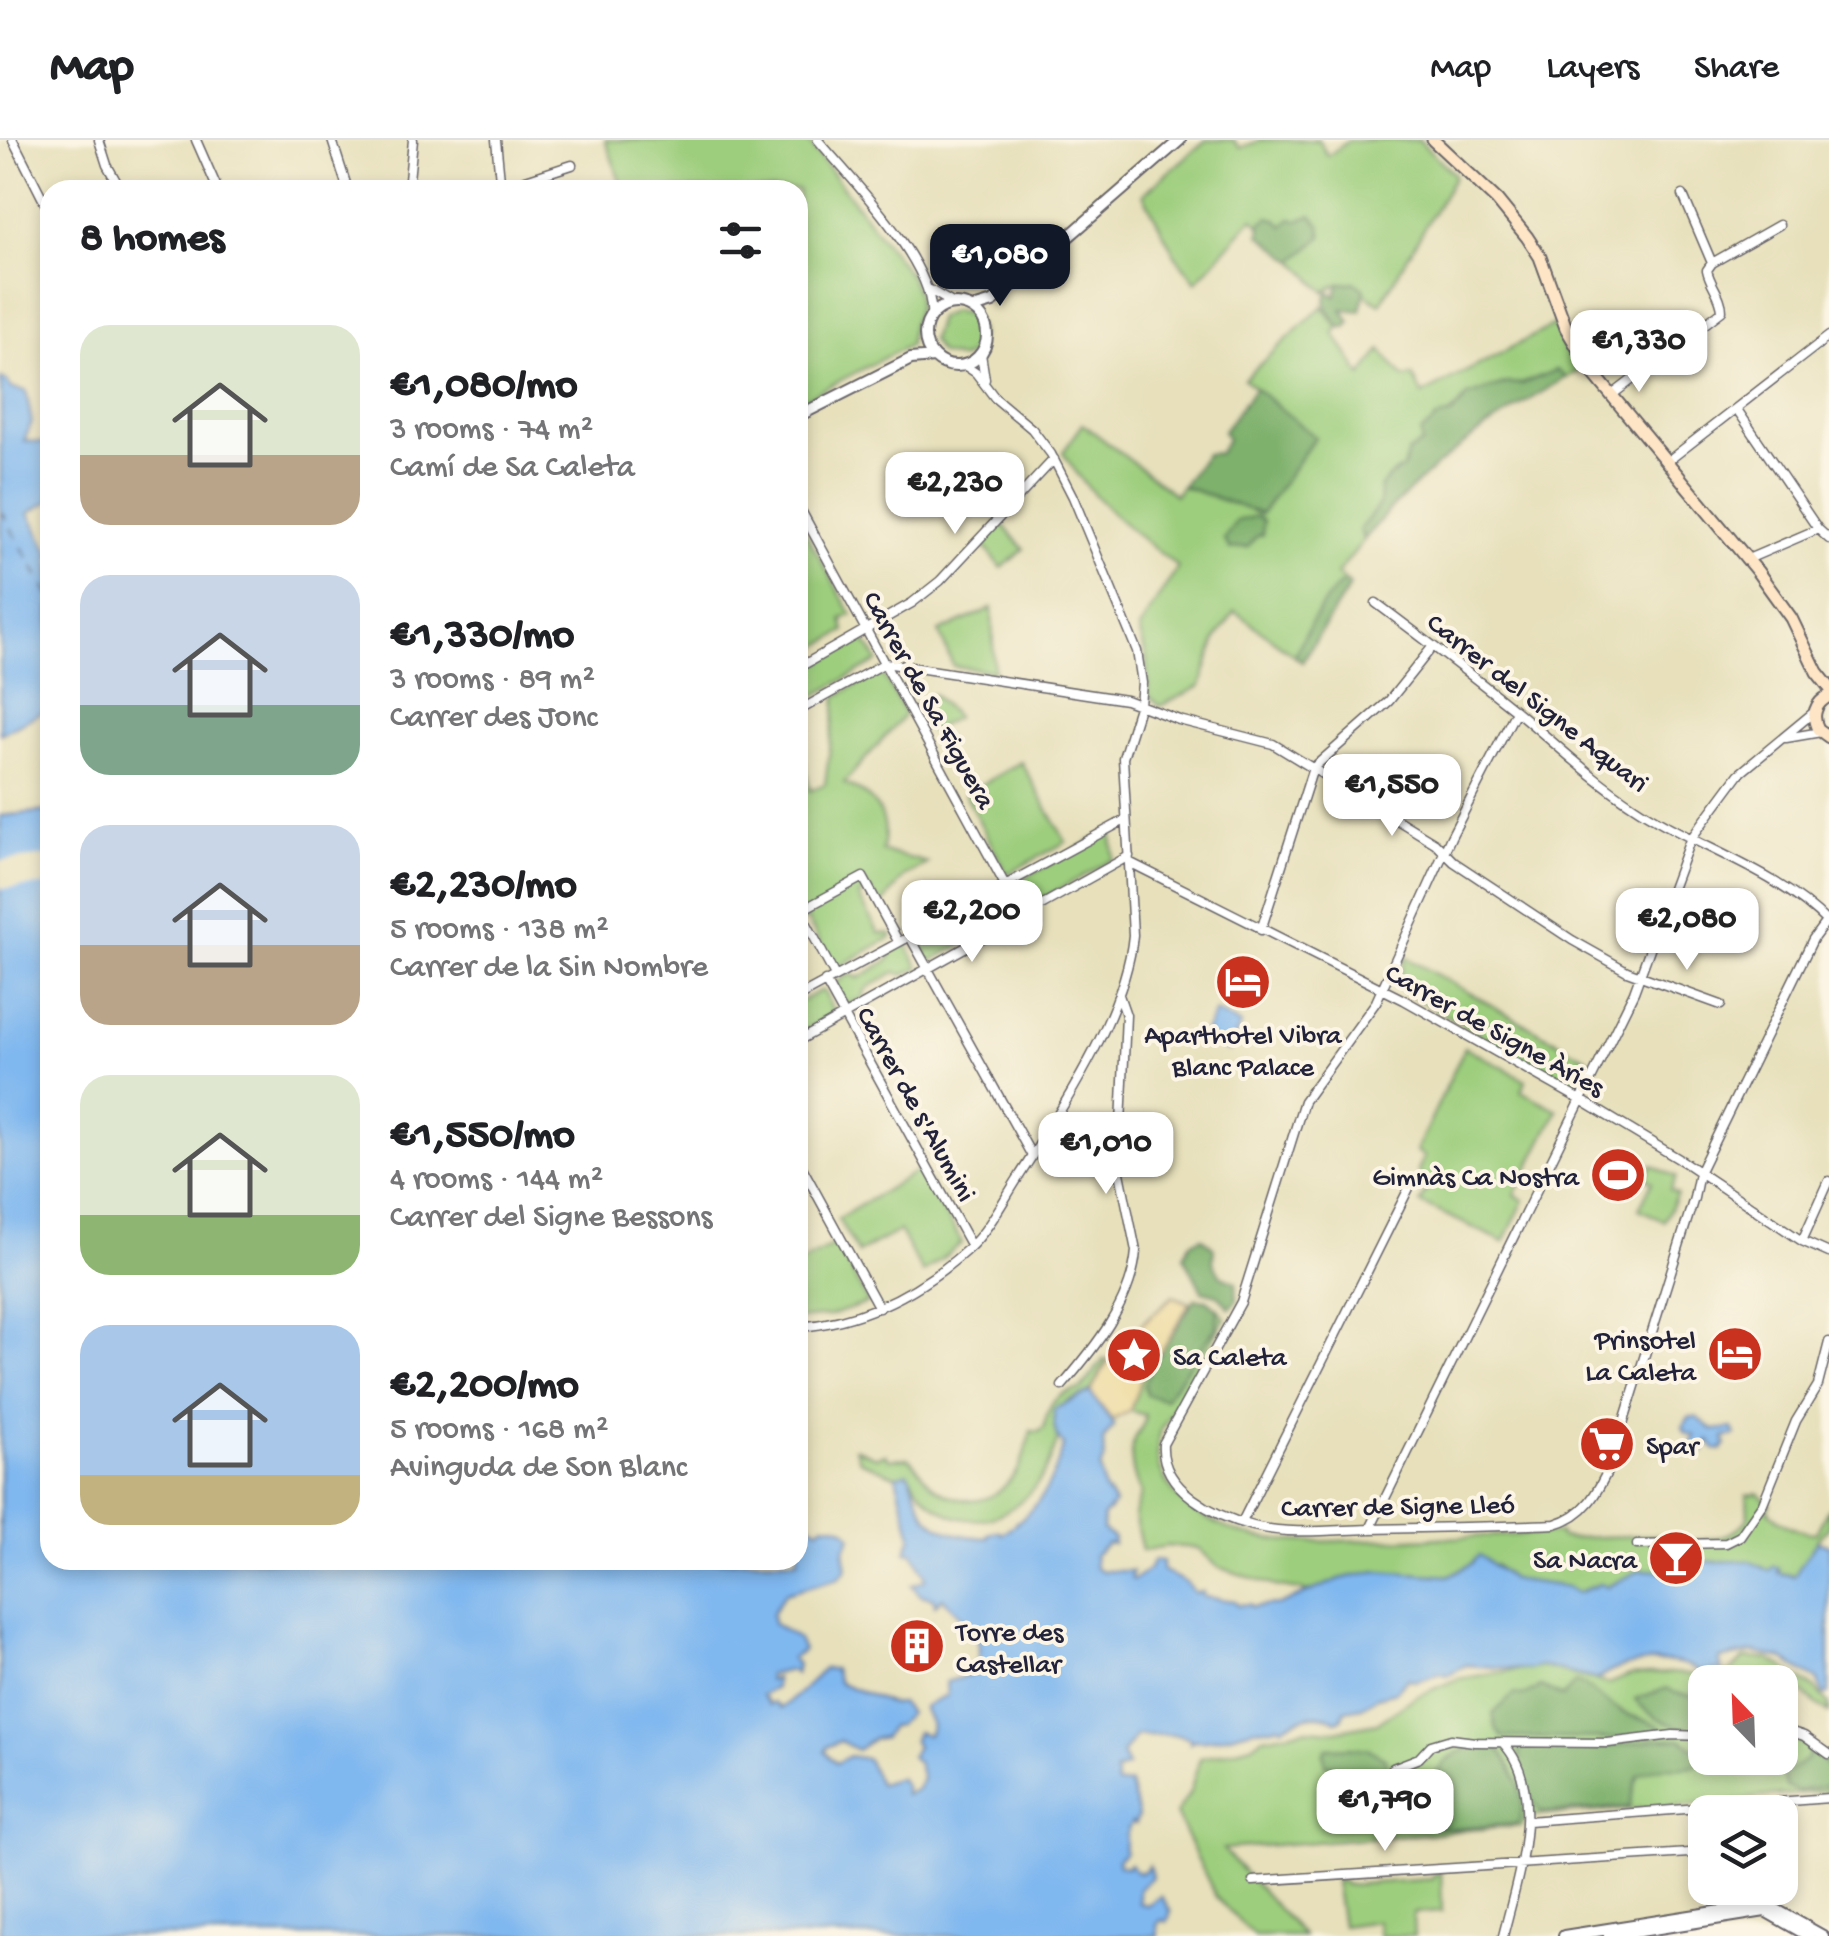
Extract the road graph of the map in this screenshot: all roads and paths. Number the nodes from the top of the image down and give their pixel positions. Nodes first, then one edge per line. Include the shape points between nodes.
1 (13, 140) edge
2 (99, 140) edge
3 (196, 140) edge
4 (332, 140) edge
5 (413, 140) edge
6 (496, 140) edge
7 (818, 140) edge
8 (1180, 140) edge
9 (1433, 140) edge
10 (572, 165) dead end
11 (116, 180) edge
12 (214, 180) edge
13 (345, 180) edge
14 (409, 180) edge
15 (500, 180) edge
16 (528, 180) edge
17 (40, 193) edge
18 (1683, 195) dead end
19 (1779, 225) dead end
20 (1712, 263) junction
21 (930, 290) junction
22 (993, 302) junction
23 (954, 304) junction
24 (972, 308) junction
25 (931, 316) junction
26 (986, 324) junction
27 (925, 336) junction
28 (1829, 336) edge
29 (981, 354) junction
30 (934, 357) junction
31 (910, 358) junction
32 (964, 365) junction
33 (986, 383) junction
34 (1612, 395) junction
35 (1736, 408) junction
36 (808, 411) edge
37 (1054, 459) junction
38 (1668, 461) junction
39 (808, 523) edge
40 (1818, 530) junction
41 (1829, 539) edge
42 (1748, 559) junction
43 (1376, 603) dead end
44 (866, 630) junction
45 (1434, 646) junction
46 (808, 662) edge
47 (885, 663) junction
48 (1817, 672) junction
49 (1829, 687) edge
50 (1821, 703) edge
51 (1140, 704) junction
52 (808, 705) edge
53 (1516, 711) junction
54 (1825, 734) edge
55 (1782, 739) junction
56 (1313, 768) junction
57 (1125, 820) junction
58 (1690, 840) junction
59 (1445, 853) junction
60 (1129, 859) junction
61 (1006, 882) junction
62 (808, 907) edge
63 (1022, 916) junction
64 (1828, 922) edge
65 (808, 926) edge
66 (1261, 930) junction
67 (910, 935) junction
68 (898, 940) junction
69 (928, 968) junction
70 (835, 976) junction
71 (1640, 976) junction
72 (825, 982) junction
73 (1383, 990) junction
74 (808, 991) edge
75 (1120, 994) junction
76 (1721, 1005) dead end
77 (844, 1015) junction
78 (808, 1035) edge
79 (1581, 1100) junction
80 (1032, 1156) junction
81 (1699, 1173) junction
82 (808, 1178) edge
83 (1829, 1181) edge
84 (1412, 1184) dead end
85 (1802, 1241) junction
86 (971, 1246) junction
87 (1829, 1253) edge
88 (879, 1308) junction
89 (808, 1326) edge
90 (1829, 1342) edge
91 (1062, 1386) dead end
92 (1242, 1522) junction
93 (1370, 1529) junction
94 (1638, 1545) dead end
95 (1798, 1734) edge
96 (1688, 1735) edge
97 (1502, 1742) junction
98 (1517, 1742) junction
99 (1512, 1752) junction
100 (1829, 1754) edge
101 (1392, 1768) dead end
102 (1829, 1798) edge
103 (1798, 1801) edge
104 (1688, 1811) edge
105 (1528, 1821) junction
106 (1688, 1853) edge
107 (1519, 1864) junction
108 (1254, 1882) dead end
109 (1766, 1905) edge
110 (1768, 1910) junction
111 (1504, 1936) edge
112 (1564, 1936) edge
113 (1609, 1936) edge
114 (1809, 1936) edge
115 (1824, 1936) edge

1 - 17 street
2 - 11 street
3 - 12 street
4 - 13 street
5 - 14 street
6 - 15 street
7 - 21 street via 894,232
8 - 22 street
9 - 34 main road via 1527,237 1566,328
10 - 16 street
18 - 20 street
19 - 20 street
20 - 34 street via 1709,281 1722,311
21 - 23 street
21 - 25 street
22 - 24 street
22 - 26 street
23 - 24 street
23 - 25 street
24 - 26 street
25 - 27 street
26 - 29 street
27 - 30 street
27 - 31 street
28 - 35 street
29 - 32 street
29 - 33 street
30 - 31 street
30 - 32 street
31 - 36 street
32 - 33 street
33 - 37 street
34 - 38 main road
35 - 38 street
35 - 40 street
37 - 44 street via 940,580
37 - 51 street via 1137,651
38 - 42 main road
39 - 44 street, Carrer de Sa Figuera
40 - 41 street
40 - 42 street
42 - 48 main road via 1791,618
43 - 45 street, Carrer del Signe Aquari
44 - 46 street
44 - 47 street, Carrer de Sa Figuera
45 - 53 street, Carrer del Signe Aquari
45 - 56 street via 1390,702
47 - 51 street
47 - 52 street
47 - 61 street, Carrer de Sa Figuera
48 - 49 main road
48 - 50 main road
50 - 54 main road via 1815,723
50 - 55 street
51 - 56 street via 1273,744
51 - 57 street via 1123,758
53 - 58 street, Carrer del Signe Aquari via 1591,776
53 - 59 street, Carrer de Signe Lleó
54 - 55 street
55 - 58 street via 1739,774
56 - 59 street
56 - 66 street
57 - 60 street
57 - 61 street
58 - 64 street, Carrer del Signe Aquari via 1743,864
58 - 71 street
59 - 71 street via 1572,940
59 - 73 street, Carrer de Signe Lleó
60 - 63 street
60 - 66 street, Carrer de Signe Àries
60 - 75 street via 1133,935
61 - 63 street, Carrer de Sa Figuera
61 - 67 street
62 - 68 street via 863,877
63 - 69 street
64 - 81 street, Carrer de Signe Lleó via 1812,938
65 - 70 street
66 - 73 street, Carrer de Signe Àries
67 - 68 street
67 - 69 street
68 - 70 street
69 - 77 street
69 - 80 street
70 - 72 street
71 - 76 street
71 - 79 street
72 - 74 street
72 - 77 street, Carrer de s'Alumini
73 - 79 street, Carrer de Signe Àries
73 - 92 street, Carrer de Signe Lleó via 1304,1101 1241,1302 1163,1444 1166,1470 1178,1484 1210,1509
75 - 80 street
75 - 91 street via 1126,1016 1120,1168 1135,1263 1103,1333
77 - 78 street
77 - 86 street, Carrer de s'Alumini
79 - 81 street, Carrer de Signe Àries
79 - 93 street
80 - 86 street
81 - 85 street, Carrer de Signe Àries
81 - 93 street, Carrer de Signe Lleó via 1613,1458 1582,1511 1555,1524
82 - 88 street
83 - 85 street
84 - 92 street
85 - 87 street, Carrer de Signe Àries
86 - 88 street
88 - 89 street
90 - 94 street via 1818,1385 1740,1536 1726,1543
92 - 93 street, Carrer de Signe Lleó via 1301,1531
95 - 100 street
96 - 98 street via 1608,1744
97 - 98 street
97 - 99 street
97 - 101 street via 1450,1739
98 - 99 street
99 - 105 street
102 - 103 street
104 - 105 street
105 - 107 street
106 - 107 street
107 - 108 street
107 - 111 street
109 - 110 street
110 - 112 street via 1748,1905
110 - 113 street
110 - 114 street
110 - 115 street

